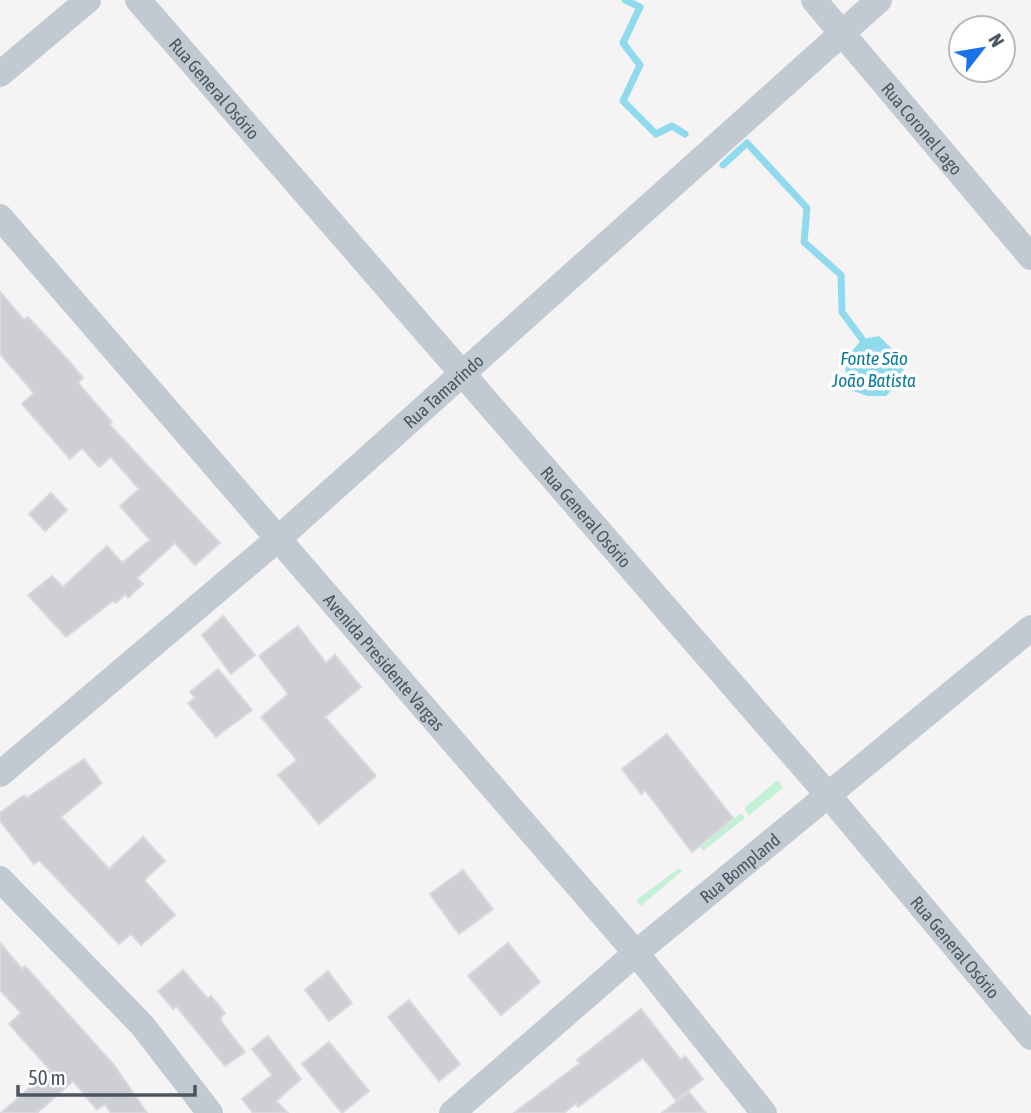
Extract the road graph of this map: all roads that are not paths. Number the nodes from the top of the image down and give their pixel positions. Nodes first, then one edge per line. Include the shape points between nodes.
1 (88, 0) edge
2 (138, 0) edge
3 (814, 0) edge
4 (879, 0) edge
5 (842, 33) junction
6 (0, 74) edge
7 (0, 216) edge
8 (1031, 257) edge
9 (464, 372) junction
10 (279, 538) junction
11 (1031, 628) edge
12 (0, 774) edge
13 (830, 796) junction
14 (0, 879) edge
15 (636, 953) junction
16 (1031, 1037) edge
17 (210, 1113) edge
18 (452, 1113) edge
19 (764, 1113) edge

1 - 6 street
2 - 9 street, Rua General Osório
3 - 5 street, Rua Coronel Lago
4 - 5 street, Rua Tamarindo
5 - 8 street, Rua Coronel Lago
5 - 9 street, Rua Tamarindo
7 - 10 street, Avenida Presidente Vargas
9 - 10 street, Rua Tamarindo
9 - 13 street, Rua General Osório
10 - 12 street, Rua Tamarindo
10 - 15 street, Avenida Presidente Vargas
11 - 13 street, Rua Bompland
13 - 15 street, Rua Bompland
13 - 16 street, Rua General Osório
14 - 17 street via 142,1025
15 - 18 street, Rua Bompland
15 - 19 street, Avenida Presidente Vargas

